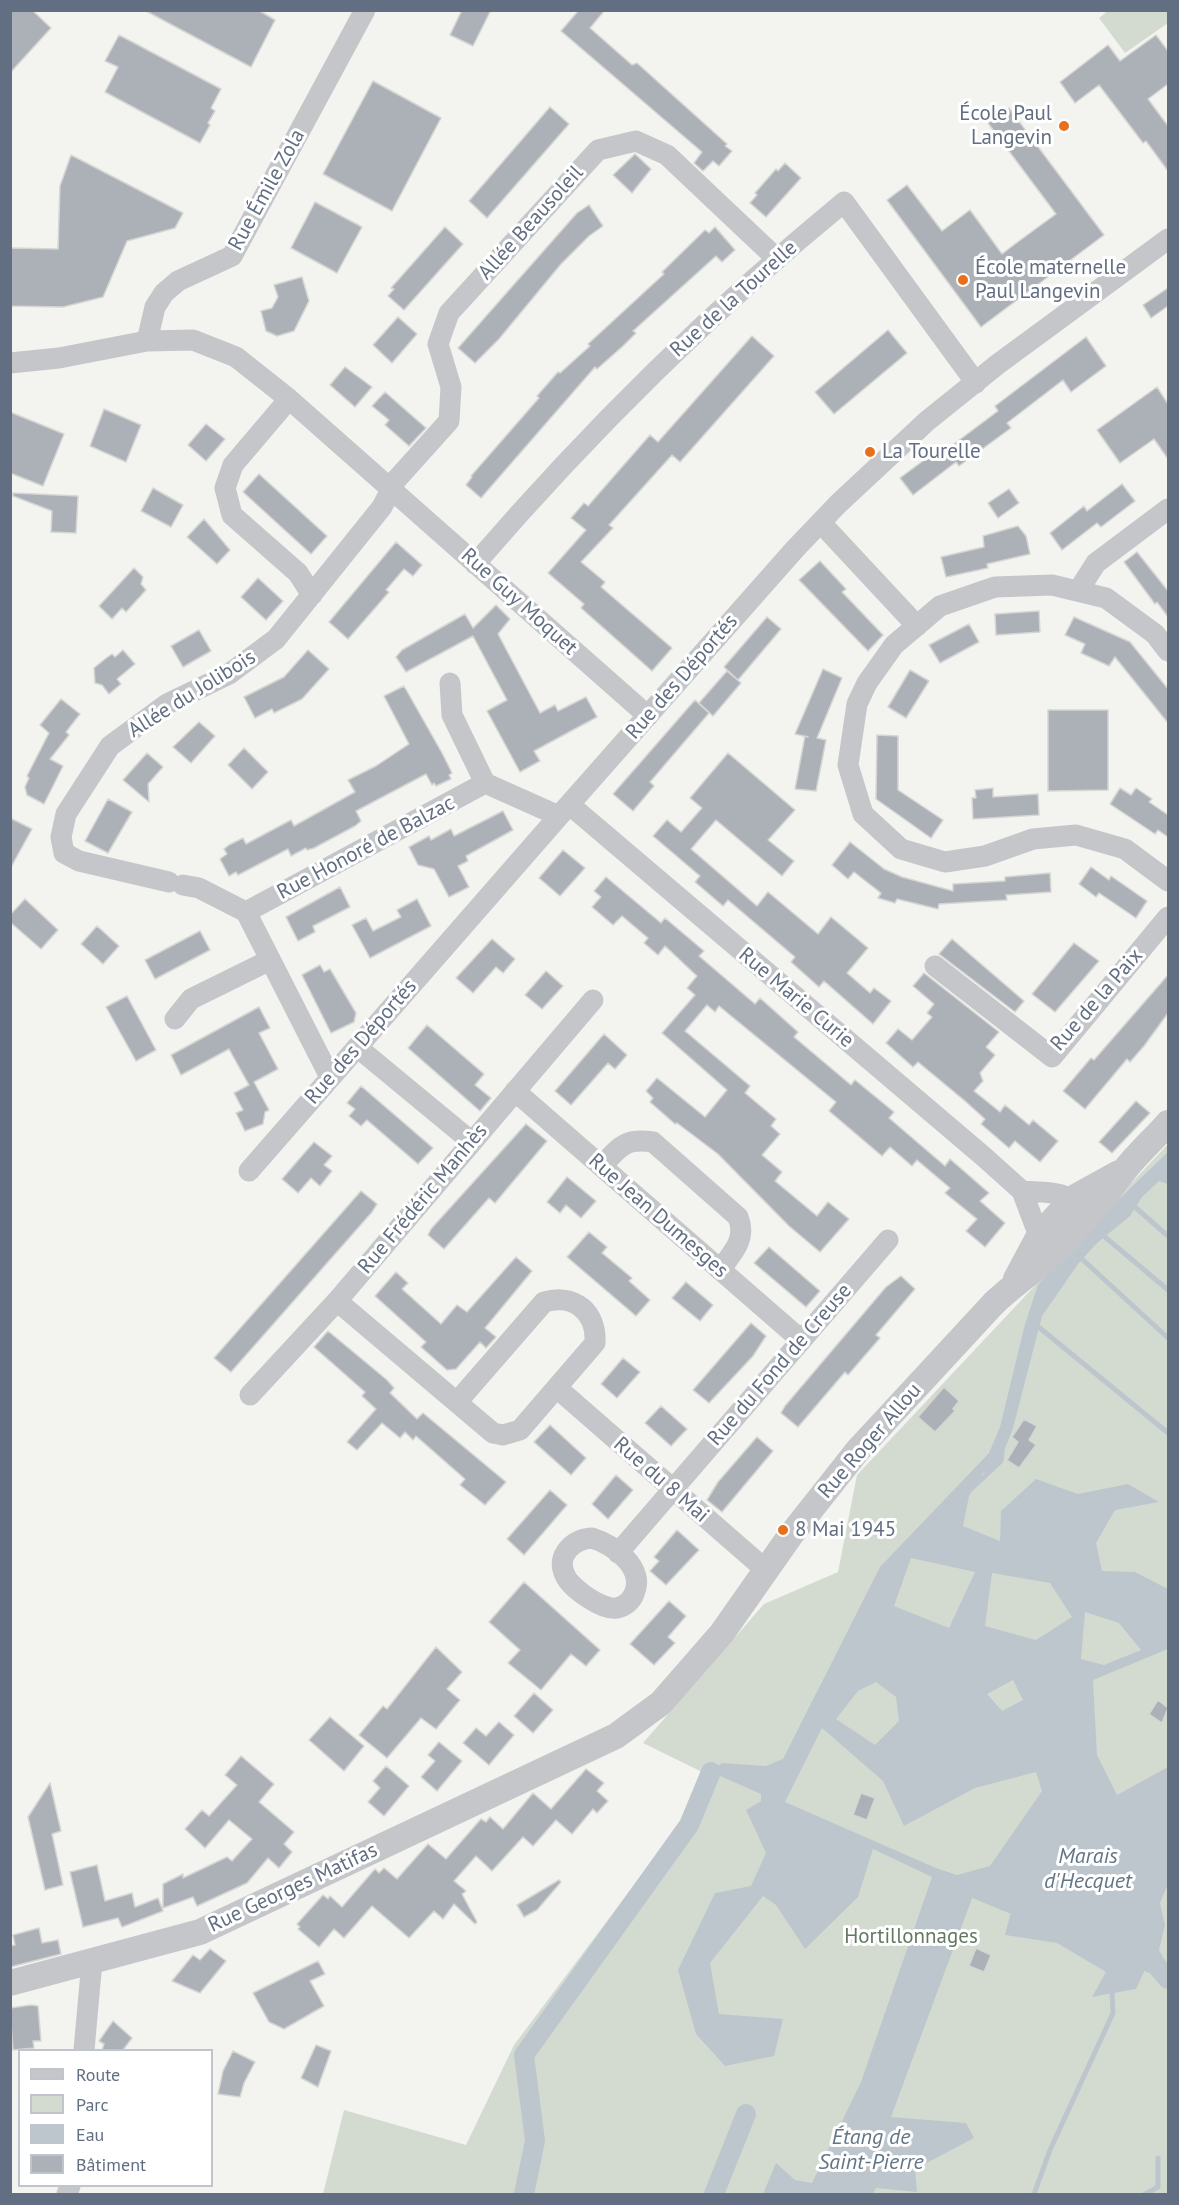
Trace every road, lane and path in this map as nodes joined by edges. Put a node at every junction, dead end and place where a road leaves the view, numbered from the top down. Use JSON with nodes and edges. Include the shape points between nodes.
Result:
{"nodes":[{"id":1,"x":365,"y":10,"type":"edge"},
{"id":2,"x":1168,"y":239,"type":"edge"},
{"id":3,"x":776,"y":258,"type":"junction"},
{"id":4,"x":147,"y":341,"type":"junction"},
{"id":5,"x":10,"y":363,"type":"edge"},
{"id":6,"x":976,"y":383,"type":"junction"},
{"id":7,"x":289,"y":399,"type":"junction"},
{"id":8,"x":390,"y":488,"type":"junction"},
{"id":9,"x":1168,"y":509,"type":"edge"},
{"id":10,"x":820,"y":523,"type":"junction"},
{"id":11,"x":476,"y":564,"type":"junction"},
{"id":12,"x":1078,"y":591,"type":"junction"},
{"id":13,"x":312,"y":595,"type":"junction"},
{"id":14,"x":917,"y":626,"type":"junction"},
{"id":15,"x":1168,"y":651,"type":"edge"},
{"id":16,"x":450,"y":683,"type":"dead end"},
{"id":17,"x":648,"y":716,"type":"junction"},
{"id":18,"x":485,"y":783,"type":"junction"},
{"id":19,"x":564,"y":811,"type":"junction"},
{"id":20,"x":1168,"y":881,"type":"edge"},
{"id":21,"x":246,"y":912,"type":"junction"},
{"id":22,"x":1168,"y":917,"type":"edge"},
{"id":23,"x":268,"y":961,"type":"junction"},
{"id":24,"x":935,"y":966,"type":"dead end"},
{"id":25,"x":593,"y":1000,"type":"dead end"},
{"id":26,"x":175,"y":1019,"type":"dead end"},
{"id":27,"x":357,"y":1047,"type":"junction"},
{"id":28,"x":330,"y":1077,"type":"junction"},
{"id":29,"x":515,"y":1091,"type":"junction"},
{"id":30,"x":1168,"y":1123,"type":"edge"},
{"id":31,"x":472,"y":1142,"type":"junction"},
{"id":32,"x":602,"y":1166,"type":"junction"},
{"id":33,"x":1125,"y":1169,"type":"junction"},
{"id":34,"x":249,"y":1172,"type":"dead end"},
{"id":35,"x":1022,"y":1191,"type":"junction"},
{"id":36,"x":1072,"y":1199,"type":"junction"},
{"id":37,"x":1071,"y":1234,"type":"junction"},
{"id":38,"x":1039,"y":1236,"type":"junction"},
{"id":39,"x":888,"y":1240,"type":"dead end"},
{"id":40,"x":720,"y":1270,"type":"junction"},
{"id":41,"x":1013,"y":1285,"type":"junction"},
{"id":42,"x":337,"y":1301,"type":"junction"},
{"id":43,"x":801,"y":1340,"type":"junction"},
{"id":44,"x":557,"y":1388,"type":"junction"},
{"id":45,"x":250,"y":1395,"type":"dead end"},
{"id":46,"x":457,"y":1402,"type":"junction"},
{"id":47,"x":672,"y":1489,"type":"junction"},
{"id":48,"x":618,"y":1553,"type":"dead end"},
{"id":49,"x":767,"y":1571,"type":"junction"},
{"id":50,"x":616,"y":1736,"type":"joint"},
{"id":51,"x":92,"y":1961,"type":"junction"},
{"id":52,"x":10,"y":1983,"type":"edge"},
{"id":53,"x":84,"y":2049,"type":"edge"}],
"edges":[{"from":1,"to":4,"type":"street","name":"Rue Émile Zola","via":[[232,256],[178,281],[164,293],[155,307]]},
{"from":2,"to":6,"type":"street","name":"Rue des Déportés"},
{"from":3,"to":6,"type":"street","name":"Rue de la Tourelle","via":[[844,202]]},
{"from":3,"to":8,"type":"street","name":"Allée Beausoleil","via":[[667,155],[636,141],[598,150],[449,313],[438,344],[452,387],[449,421]]},
{"from":3,"to":11,"type":"street","name":"Rue de la Tourelle","via":[[631,393]]},
{"from":4,"to":5,"type":"street","name":"Rue Guy Moquet"},
{"from":4,"to":7,"type":"street","name":"Rue Guy Moquet","via":[[193,340],[210,345],[236,357]]},
{"from":6,"to":10,"type":"street","name":"Rue des Déportés","via":[[927,421]]},
{"from":7,"to":8,"type":"street","name":"Rue Guy Moquet"},
{"from":7,"to":13,"type":"street","via":[[233,465],[225,488],[232,515],[298,573]]},
{"from":8,"to":11,"type":"street","name":"Rue Guy Moquet"},
{"from":8,"to":13,"type":"street","name":"Allée du Jolibois","via":[[382,507]]},
{"from":9,"to":12,"type":"street","via":[[1096,563]]},
{"from":10,"to":14,"type":"street"},
{"from":10,"to":17,"type":"street","name":"Rue des Déportés"},
{"from":11,"to":17,"type":"street","name":"Rue Guy Moquet"},
{"from":12,"to":14,"type":"street","via":[[1052,585],[995,587],[940,606]]},
{"from":12,"to":15,"type":"street","via":[[1106,598],[1155,634]]},
{"from":13,"to":21,"type":"street","name":"Allée du Jolibois","via":[[276,639],[248,660],[229,674],[167,704],[110,746],[66,814],[61,837],[64,853],[79,861],[199,888]]},
{"from":14,"to":20,"type":"street","via":[[894,645],[857,704],[848,765],[863,814],[901,849],[945,862],[985,856],[1033,839],[1076,835],[1125,849]]},
{"from":16,"to":18,"type":"street","via":[[452,715]]},
{"from":17,"to":19,"type":"street","name":"Rue des Déportés"},
{"from":18,"to":19,"type":"street"},
{"from":18,"to":21,"type":"street","name":"Rue Honoré de Balzac"},
{"from":19,"to":27,"type":"street","name":"Rue des Déportés"},
{"from":19,"to":35,"type":"street","name":"Rue Marie Curie"},
{"from":21,"to":23,"type":"street"},
{"from":22,"to":24,"type":"street","name":"Rue de la Paix","via":[[1052,1057]]},
{"from":23,"to":26,"type":"street","via":[[191,999]]},
{"from":23,"to":28,"type":"street"},
{"from":25,"to":29,"type":"street","name":"Rue Frédéric Manhès"},
{"from":27,"to":28,"type":"street","name":"Rue des Déportés"},
{"from":27,"to":31,"type":"street"},
{"from":28,"to":34,"type":"street","name":"Rue des Déportés"},
{"from":29,"to":31,"type":"street","name":"Rue Frédéric Manhès"},
{"from":29,"to":32,"type":"street","name":"Rue Jean Dumesges"},
{"from":30,"to":33,"type":"street","name":"Rue Roger Allou"},
{"from":31,"to":42,"type":"street","name":"Rue Frédéric Manhès"},
{"from":32,"to":40,"type":"street","name":"Rue Jean Dumesges"},
{"from":32,"to":40,"type":"street","via":[[620,1145],[636,1140],[653,1142],[738,1217],[743,1229],[740,1242]]},
{"from":33,"to":36,"type":"street","name":"Rue Roger Allou"},
{"from":33,"to":37,"type":"street","name":"Rue Roger Allou","via":[[1105,1198]]},
{"from":35,"to":36,"type":"street"},
{"from":35,"to":38,"type":"street"},
{"from":36,"to":37,"type":"street","via":[[1076,1202]]},
{"from":36,"to":38,"type":"street","name":"Rue Roger Allou"},
{"from":37,"to":38,"type":"street"},
{"from":37,"to":41,"type":"street","name":"Rue Roger Allou","via":[[1038,1269]]},
{"from":38,"to":41,"type":"street","name":"Rue Roger Allou"},
{"from":39,"to":43,"type":"street","name":"Rue du Fond de Creuse"},
{"from":40,"to":43,"type":"street","name":"Rue Jean Dumesges"},
{"from":41,"to":49,"type":"street","name":"Rue Roger Allou","via":[[858,1450]]},
{"from":42,"to":45,"type":"street","name":"Rue Frédéric Manhès"},
{"from":42,"to":46,"type":"street"},
{"from":43,"to":47,"type":"street","name":"Rue du Fond de Creuse"},
{"from":44,"to":46,"type":"street","via":[[520,1431],[512,1434],[494,1433]]},
{"from":44,"to":46,"type":"street","via":[[595,1343],[596,1332],[593,1320],[577,1303],[555,1299],[544,1302]]},
{"from":44,"to":47,"type":"street","name":"Rue du 8 Mai"},
{"from":47,"to":48,"type":"street","name":"Rue du Fond de Creuse"},
{"from":47,"to":49,"type":"street","name":"Rue du 8 Mai"},
{"from":49,"to":50,"type":"street","name":"Rue Roger Allou","via":[[722,1633],[661,1703]]},
{"from":50,"to":51,"type":"street","name":"Rue Georges Matifas","via":[[200,1932]]},
{"from":51,"to":52,"type":"street","name":"Rue Georges Matifas"},
{"from":51,"to":53,"type":"street"}]}
